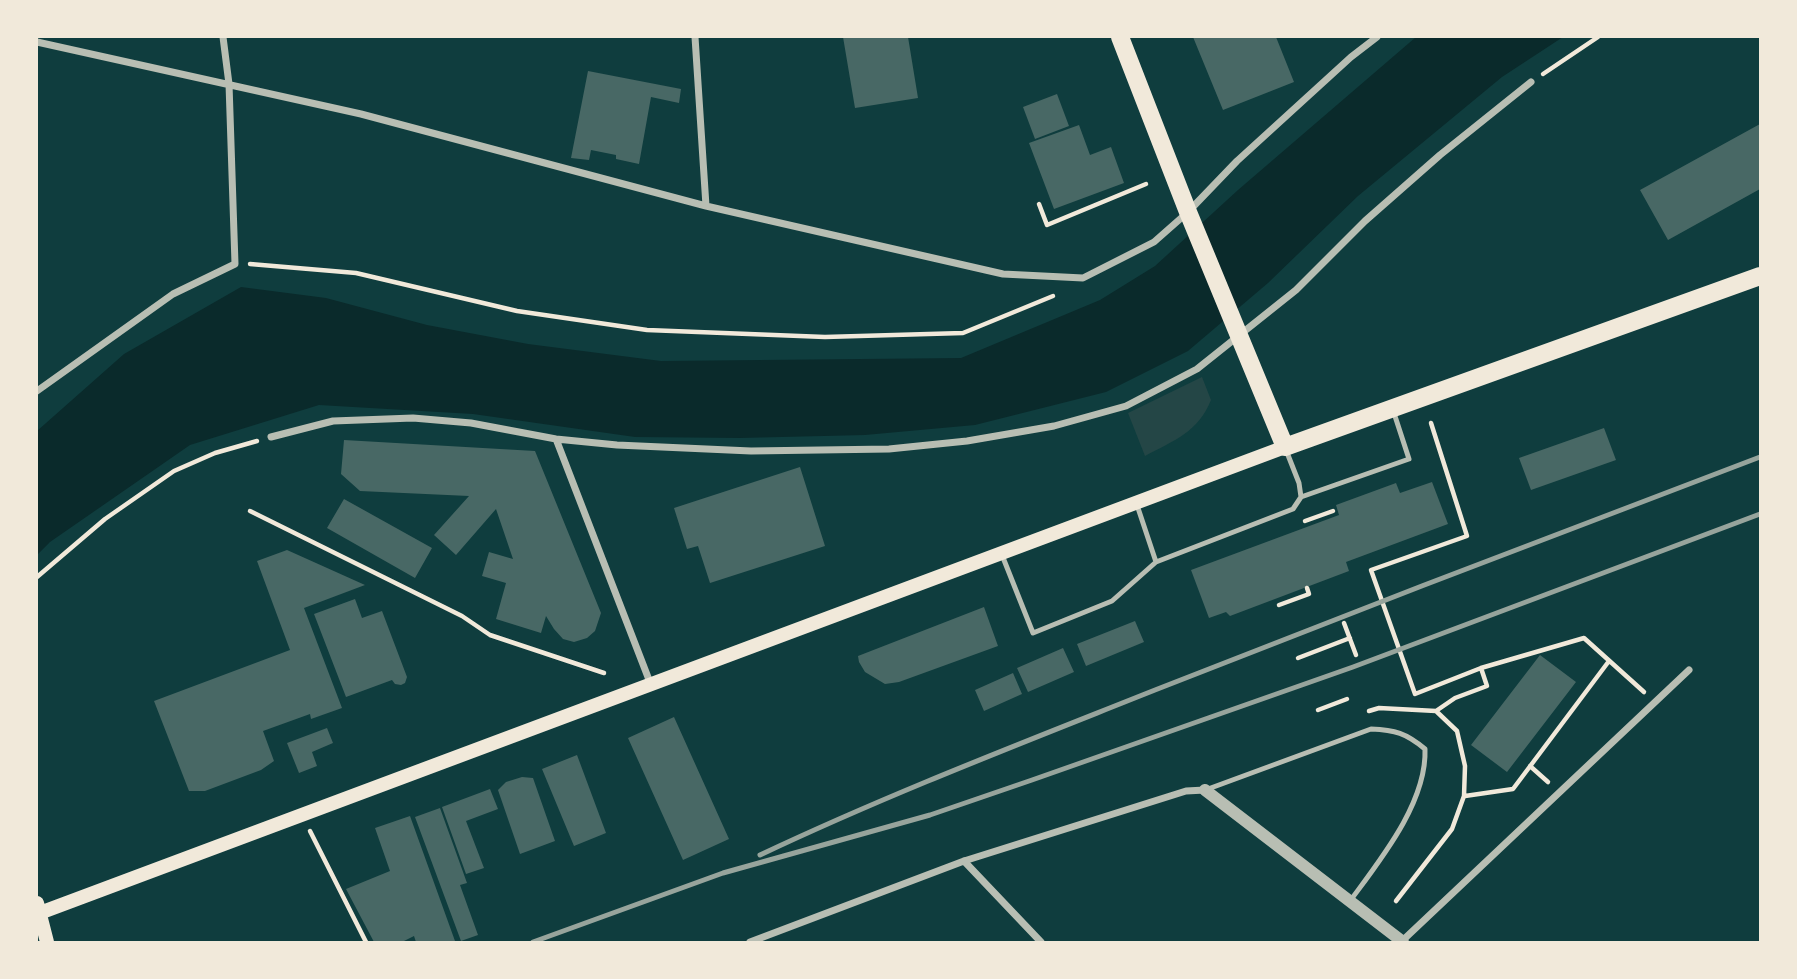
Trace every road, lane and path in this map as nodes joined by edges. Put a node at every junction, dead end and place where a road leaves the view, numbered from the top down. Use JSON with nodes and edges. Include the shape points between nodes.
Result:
{"nodes":[{"id":1,"x":223,"y":37,"type":"edge"},
{"id":2,"x":695,"y":37,"type":"edge"},
{"id":3,"x":1120,"y":37,"type":"edge"},
{"id":4,"x":1377,"y":37,"type":"edge"},
{"id":5,"x":1598,"y":37,"type":"edge"},
{"id":6,"x":37,"y":42,"type":"edge"},
{"id":7,"x":1531,"y":82,"type":"joint"},
{"id":8,"x":229,"y":84,"type":"junction"},
{"id":9,"x":1146,"y":184,"type":"dead end"},
{"id":10,"x":1039,"y":204,"type":"dead end"},
{"id":11,"x":706,"y":206,"type":"junction"},
{"id":12,"x":1188,"y":212,"type":"junction"},
{"id":13,"x":235,"y":264,"type":"junction"},
{"id":14,"x":1760,"y":276,"type":"edge"},
{"id":15,"x":1083,"y":278,"type":"junction"},
{"id":16,"x":1239,"y":335,"type":"junction"},
{"id":17,"x":37,"y":391,"type":"edge"},
{"id":18,"x":1391,"y":407,"type":"junction"},
{"id":19,"x":1431,"y":423,"type":"dead end"},
{"id":20,"x":271,"y":437,"type":"joint"},
{"id":21,"x":556,"y":439,"type":"junction"},
{"id":22,"x":1285,"y":447,"type":"junction"},
{"id":23,"x":1301,"y":497,"type":"junction"},
{"id":24,"x":1137,"y":503,"type":"junction"},
{"id":25,"x":250,"y":511,"type":"dead end"},
{"id":26,"x":1001,"y":553,"type":"junction"},
{"id":27,"x":1156,"y":562,"type":"junction"},
{"id":28,"x":37,"y":577,"type":"edge"},
{"id":29,"x":1307,"y":588,"type":"dead end"},
{"id":30,"x":1279,"y":605,"type":"dead end"},
{"id":31,"x":1344,"y":622,"type":"dead end"},
{"id":32,"x":1350,"y":638,"type":"junction"},
{"id":33,"x":1356,"y":655,"type":"dead end"},
{"id":34,"x":1298,"y":658,"type":"dead end"},
{"id":35,"x":1609,"y":661,"type":"junction"},
{"id":36,"x":1481,"y":668,"type":"junction"},
{"id":37,"x":1689,"y":670,"type":"dead end"},
{"id":38,"x":604,"y":673,"type":"dead end"},
{"id":39,"x":651,"y":685,"type":"junction"},
{"id":40,"x":1346,"y":699,"type":"dead end"},
{"id":41,"x":1656,"y":701,"type":"junction"},
{"id":42,"x":1318,"y":710,"type":"dead end"},
{"id":43,"x":1436,"y":711,"type":"junction"},
{"id":44,"x":1367,"y":712,"type":"dead end"},
{"id":45,"x":1205,"y":790,"type":"junction"},
{"id":46,"x":1464,"y":796,"type":"junction"},
{"id":47,"x":302,"y":815,"type":"junction"},
{"id":48,"x":964,"y":862,"type":"junction"},
{"id":49,"x":1350,"y":901,"type":"junction"},
{"id":50,"x":1396,"y":901,"type":"dead end"},
{"id":51,"x":38,"y":910,"type":"edge"},
{"id":52,"x":47,"y":942,"type":"edge"},
{"id":53,"x":366,"y":942,"type":"edge"},
{"id":54,"x":750,"y":942,"type":"edge"},
{"id":55,"x":1041,"y":942,"type":"edge"},
{"id":56,"x":1402,"y":942,"type":"edge"}],
"edges":[{"from":1,"to":8,"type":"street"},
{"from":2,"to":11,"type":"street"},
{"from":3,"to":12,"type":"main road"},
{"from":4,"to":12,"type":"street","via":[[1237,161]]},
{"from":5,"to":7,"type":"path"},
{"from":6,"to":8,"type":"street"},
{"from":7,"to":16,"type":"street","via":[[1440,155],[1296,290]]},
{"from":8,"to":11,"type":"street","via":[[361,114]]},
{"from":8,"to":13,"type":"street"},
{"from":9,"to":10,"type":"path","via":[[1047,225]]},
{"from":11,"to":15,"type":"street","via":[[1003,274]]},
{"from":12,"to":15,"type":"street","via":[[1154,242]]},
{"from":12,"to":16,"type":"main road"},
{"from":13,"to":15,"type":"path","via":[[356,273],[517,311],[647,330],[825,337],[963,333],[1054,296]]},
{"from":13,"to":17,"type":"street","via":[[173,294]]},
{"from":14,"to":18,"type":"main road"},
{"from":16,"to":21,"type":"street","via":[[1197,369],[1126,406],[1054,426],[967,441],[889,449],[751,451]]},
{"from":16,"to":22,"type":"main road"},
{"from":18,"to":22,"type":"main road"},
{"from":18,"to":23,"type":"lane","via":[[1409,459]]},
{"from":19,"to":36,"type":"path","via":[[1466,536],[1371,570],[1415,694]]},
{"from":20,"to":21,"type":"street","via":[[333,421],[412,418],[471,423]]},
{"from":20,"to":28,"type":"path","via":[[174,471],[105,519]]},
{"from":21,"to":39,"type":"street"},
{"from":22,"to":23,"type":"lane"},
{"from":22,"to":24,"type":"main road"},
{"from":23,"to":27,"type":"lane","via":[[1293,509]]},
{"from":24,"to":26,"type":"main road"},
{"from":24,"to":27,"type":"lane"},
{"from":25,"to":38,"type":"path","via":[[462,616],[490,635]]},
{"from":26,"to":27,"type":"lane","via":[[1033,633],[1112,601]]},
{"from":26,"to":39,"type":"main road"},
{"from":29,"to":30,"type":"path","via":[[1309,594]]},
{"from":31,"to":32,"type":"path"},
{"from":32,"to":33,"type":"path"},
{"from":32,"to":34,"type":"path"},
{"from":35,"to":36,"type":"path","via":[[1584,638]]},
{"from":35,"to":41,"type":"path"},
{"from":35,"to":46,"type":"path","via":[[1513,789]]},
{"from":36,"to":43,"type":"path","via":[[1487,686]]},
{"from":37,"to":41,"type":"street"},
{"from":39,"to":47,"type":"main road"},
{"from":40,"to":42,"type":"path"},
{"from":41,"to":56,"type":"street"},
{"from":43,"to":44,"type":"path","via":[[1379,708]]},
{"from":43,"to":46,"type":"path","via":[[1457,730],[1465,766]]},
{"from":45,"to":48,"type":"street","via":[[1186,791]]},
{"from":45,"to":49,"type":"street"},
{"from":45,"to":49,"type":"lane","via":[[1371,729],[1396,730],[1415,741],[1425,749],[1426,768],[1415,804]]},
{"from":46,"to":50,"type":"path","via":[[1452,830]]},
{"from":47,"to":51,"type":"main road"},
{"from":47,"to":53,"type":"path"},
{"from":48,"to":54,"type":"street"},
{"from":48,"to":55,"type":"street"},
{"from":49,"to":56,"type":"street"},
{"from":51,"to":52,"type":"main road"}]}
